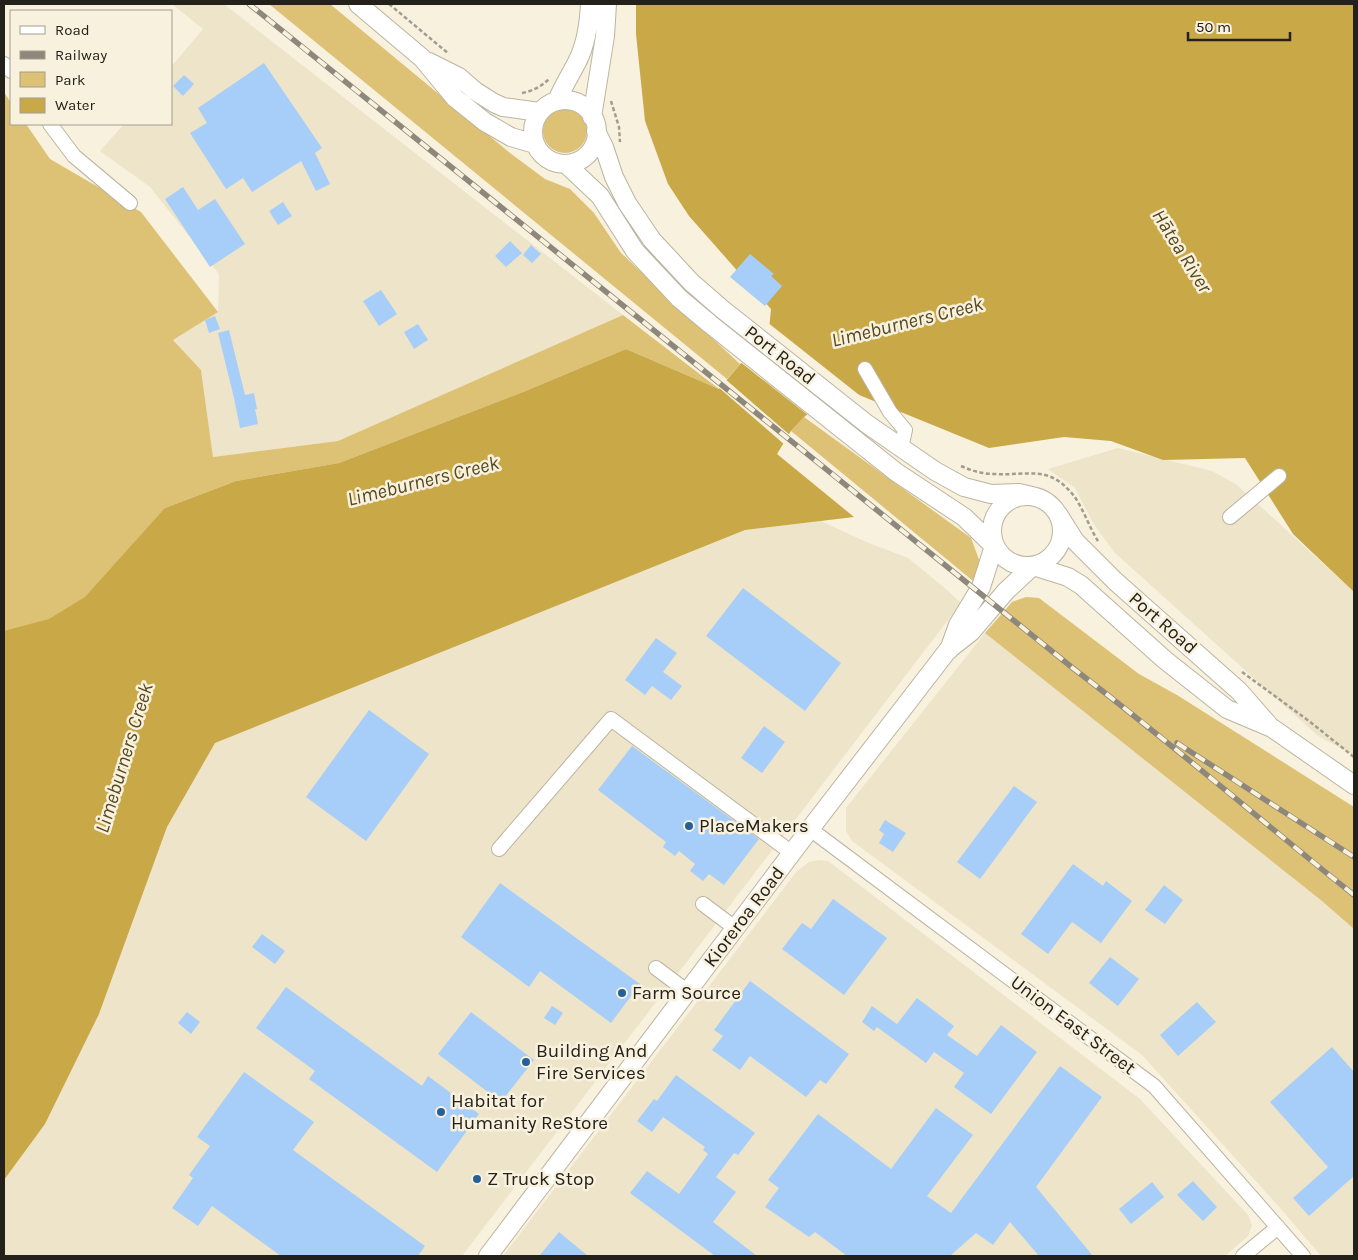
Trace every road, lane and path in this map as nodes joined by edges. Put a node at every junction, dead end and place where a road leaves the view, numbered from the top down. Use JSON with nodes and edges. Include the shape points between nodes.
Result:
{"nodes":[{"id":1,"x":358,"y":4,"type":"edge"},
{"id":2,"x":389,"y":4,"type":"edge"},
{"id":3,"x":590,"y":4,"type":"edge"},
{"id":4,"x":607,"y":4,"type":"edge"},
{"id":5,"x":450,"y":54,"type":"dead end"},
{"id":6,"x":422,"y":58,"type":"junction"},
{"id":7,"x":554,"y":72,"type":"dead end"},
{"id":8,"x":517,"y":94,"type":"dead end"},
{"id":9,"x":610,"y":97,"type":"dead end"},
{"id":10,"x":558,"y":101,"type":"junction"},
{"id":11,"x":539,"y":112,"type":"junction"},
{"id":12,"x":594,"y":124,"type":"junction"},
{"id":13,"x":51,"y":125,"type":"edge"},
{"id":14,"x":535,"y":144,"type":"junction"},
{"id":15,"x":620,"y":144,"type":"dead end"},
{"id":16,"x":566,"y":164,"type":"junction"},
{"id":17,"x":130,"y":203,"type":"dead end"},
{"id":18,"x":865,"y":370,"type":"dead end"},
{"id":19,"x":900,"y":448,"type":"junction"},
{"id":20,"x":1279,"y":476,"type":"dead end"},
{"id":21,"x":1032,"y":496,"type":"junction"},
{"id":22,"x":1058,"y":514,"type":"junction"},
{"id":23,"x":1230,"y":517,"type":"dead end"},
{"id":24,"x":994,"y":546,"type":"junction"},
{"id":25,"x":1032,"y":566,"type":"junction"},
{"id":26,"x":948,"y":650,"type":"junction"},
{"id":27,"x":1272,"y":728,"type":"junction"},
{"id":28,"x":1354,"y":785,"type":"edge"},
{"id":29,"x":810,"y":829,"type":"junction"},
{"id":30,"x":499,"y":849,"type":"dead end"},
{"id":31,"x":792,"y":853,"type":"junction"},
{"id":32,"x":703,"y":904,"type":"dead end"},
{"id":33,"x":735,"y":928,"type":"junction"},
{"id":34,"x":656,"y":968,"type":"dead end"},
{"id":35,"x":688,"y":992,"type":"junction"},
{"id":36,"x":1278,"y":1227,"type":"junction"},
{"id":37,"x":488,"y":1256,"type":"edge"},
{"id":38,"x":1243,"y":1256,"type":"edge"},
{"id":39,"x":1303,"y":1256,"type":"edge"}],
"edges":[{"from":1,"to":6,"type":"main road"},
{"from":2,"to":5,"type":"path"},
{"from":3,"to":10,"type":"main road","via":[[584,44]]},
{"from":4,"to":12,"type":"main road"},
{"from":6,"to":11,"type":"main road","via":[[459,77],[494,103]]},
{"from":6,"to":14,"type":"main road","via":[[455,98],[485,122],[511,137]]},
{"from":7,"to":8,"type":"path","via":[[545,83],[529,92]]},
{"from":9,"to":15,"type":"path","via":[[619,127]]},
{"from":10,"to":11,"type":"main road"},
{"from":10,"to":12,"type":"main road","via":[[578,103],[586,109]]},
{"from":11,"to":14,"type":"main road","via":[[533,128]]},
{"from":12,"to":16,"type":"main road","via":[[596,139],[588,154]]},
{"from":12,"to":19,"type":"main road","name":"Port Road","via":[[627,203],[652,240],[691,282]]},
{"from":13,"to":17,"type":"street","via":[[74,156]]},
{"from":14,"to":16,"type":"main road","via":[[551,161]]},
{"from":16,"to":24,"type":"main road","name":"Port Road","via":[[600,196],[635,251],[678,298],[896,472],[964,518]]},
{"from":18,"to":19,"type":"street","via":[[905,430]]},
{"from":19,"to":21,"type":"main road","name":"Port Road","via":[[964,487],[991,494]]},
{"from":20,"to":23,"type":"street"},
{"from":21,"to":22,"type":"main road","name":"Port Road","via":[[1047,502]]},
{"from":21,"to":24,"type":"main road","via":[[1011,499],[995,514],[991,524]]},
{"from":22,"to":25,"type":"main road","via":[[1062,525],[1059,546],[1052,556]]},
{"from":22,"to":27,"type":"main road","name":"Port Road","via":[[1075,542],[1240,691]]},
{"from":24,"to":25,"type":"main road","name":"Port Road","via":[[1010,562]]},
{"from":24,"to":26,"type":"main road","name":"Kioreroa Road","via":[[981,587],[958,625]]},
{"from":25,"to":26,"type":"main road","name":"Kioreroa Road","via":[[971,632]]},
{"from":25,"to":27,"type":"main road","name":"Port Road","via":[[1068,577],[1081,585],[1165,660],[1227,709]]},
{"from":26,"to":29,"type":"main road","name":"Kioreroa Road"},
{"from":27,"to":28,"type":"main road","name":"Port Road"},
{"from":29,"to":31,"type":"main road","name":"Kioreroa Road"},
{"from":29,"to":36,"type":"street","name":"Union East Street","via":[[1154,1086]]},
{"from":30,"to":31,"type":"street","via":[[611,719]]},
{"from":31,"to":33,"type":"main road","name":"Kioreroa Road"},
{"from":32,"to":33,"type":"street"},
{"from":33,"to":35,"type":"main road","name":"Kioreroa Road"},
{"from":34,"to":35,"type":"street"},
{"from":35,"to":37,"type":"main road","name":"Kioreroa Road"},
{"from":36,"to":38,"type":"street"},
{"from":36,"to":39,"type":"street","name":"Union East Street"}]}
